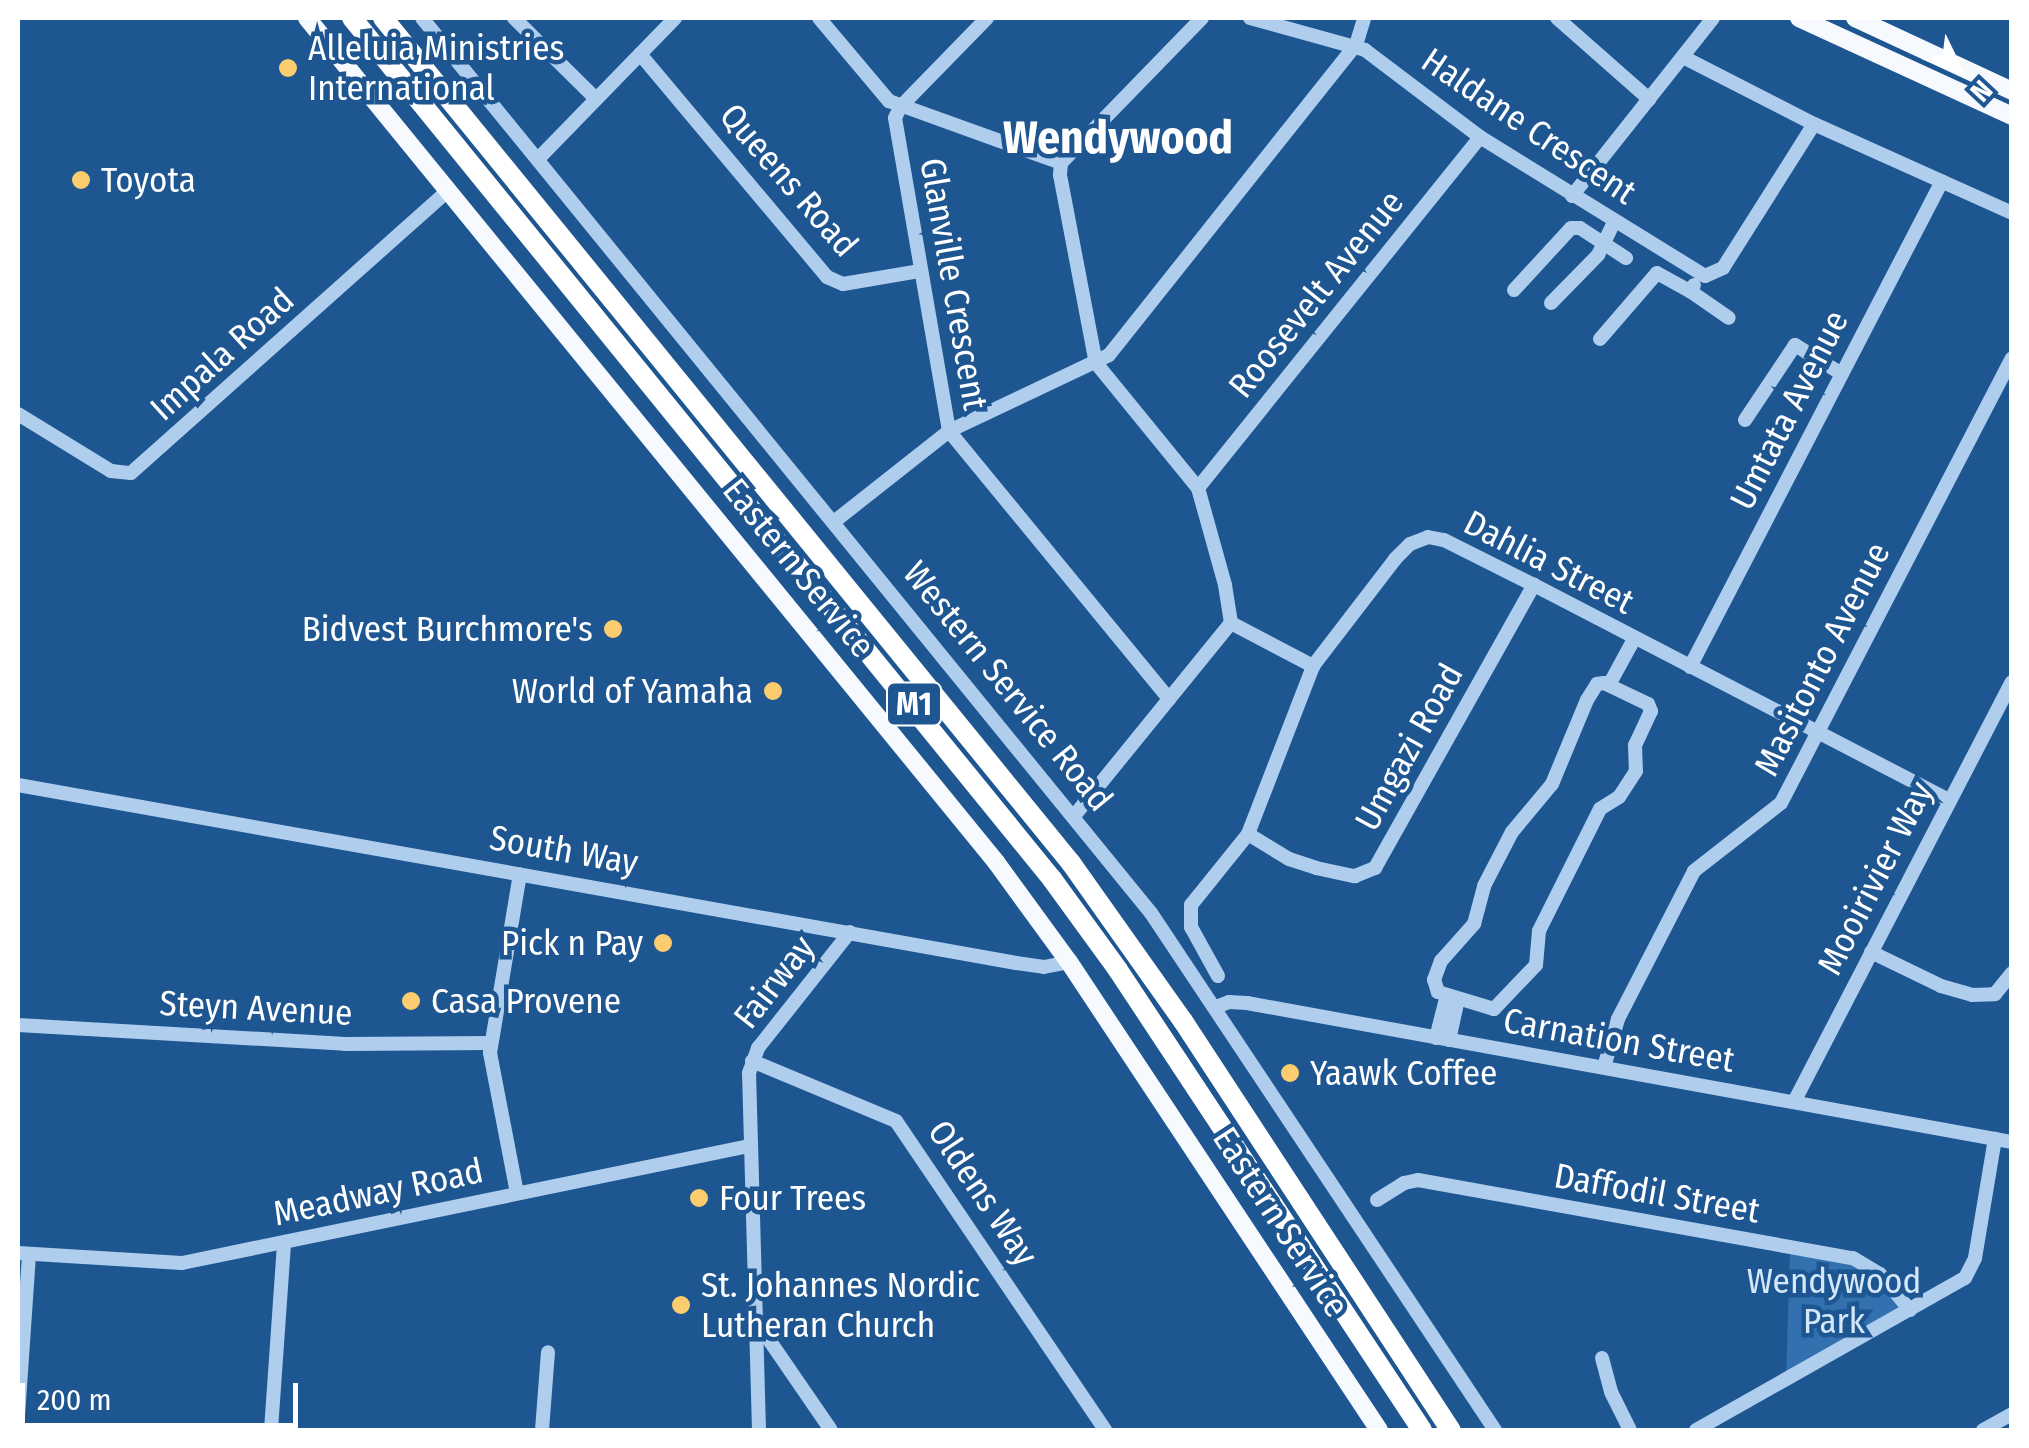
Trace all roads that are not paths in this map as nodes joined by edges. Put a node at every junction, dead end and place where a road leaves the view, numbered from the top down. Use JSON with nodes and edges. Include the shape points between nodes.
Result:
{"nodes":[{"id":1,"x":307,"y":18,"type":"edge"},
{"id":2,"x":352,"y":18,"type":"edge"},
{"id":3,"x":383,"y":18,"type":"edge"},
{"id":4,"x":422,"y":18,"type":"edge"},
{"id":5,"x":514,"y":18,"type":"edge"},
{"id":6,"x":676,"y":18,"type":"edge"},
{"id":7,"x":819,"y":18,"type":"edge"},
{"id":8,"x":987,"y":18,"type":"edge"},
{"id":9,"x":1202,"y":18,"type":"edge"},
{"id":10,"x":1250,"y":18,"type":"edge"},
{"id":11,"x":1364,"y":18,"type":"edge"},
{"id":12,"x":1557,"y":18,"type":"edge"},
{"id":13,"x":1713,"y":18,"type":"edge"},
{"id":14,"x":1799,"y":18,"type":"edge"},
{"id":15,"x":1855,"y":18,"type":"edge"},
{"id":16,"x":1356,"y":45,"type":"junction"},
{"id":17,"x":640,"y":54,"type":"junction"},
{"id":18,"x":1682,"y":56,"type":"junction"},
{"id":19,"x":2012,"y":90,"type":"edge"},
{"id":20,"x":596,"y":99,"type":"junction"},
{"id":21,"x":1649,"y":99,"type":"junction"},
{"id":22,"x":901,"y":106,"type":"junction"},
{"id":23,"x":2012,"y":116,"type":"edge"},
{"id":24,"x":1814,"y":124,"type":"junction"},
{"id":25,"x":1480,"y":137,"type":"junction"},
{"id":26,"x":538,"y":159,"type":"junction"},
{"id":27,"x":1061,"y":163,"type":"junction"},
{"id":28,"x":1942,"y":181,"type":"junction"},
{"id":29,"x":448,"y":191,"type":"junction"},
{"id":30,"x":1572,"y":196,"type":"junction"},
{"id":31,"x":2012,"y":213,"type":"edge"},
{"id":32,"x":1614,"y":222,"type":"junction"},
{"id":33,"x":1604,"y":244,"type":"junction"},
{"id":34,"x":1626,"y":258,"type":"dead end"},
{"id":35,"x":919,"y":271,"type":"junction"},
{"id":36,"x":1706,"y":275,"type":"junction"},
{"id":37,"x":1514,"y":290,"type":"dead end"},
{"id":38,"x":1690,"y":290,"type":"junction"},
{"id":39,"x":1551,"y":303,"type":"dead end"},
{"id":40,"x":1728,"y":318,"type":"dead end"},
{"id":41,"x":1600,"y":340,"type":"dead end"},
{"id":42,"x":2012,"y":358,"type":"edge"},
{"id":43,"x":1096,"y":364,"type":"junction"},
{"id":44,"x":1842,"y":374,"type":"junction"},
{"id":45,"x":18,"y":414,"type":"edge"},
{"id":46,"x":1744,"y":420,"type":"dead end"},
{"id":47,"x":949,"y":431,"type":"junction"},
{"id":48,"x":1198,"y":488,"type":"junction"},
{"id":49,"x":835,"y":521,"type":"junction"},
{"id":50,"x":1534,"y":585,"type":"junction"},
{"id":51,"x":1231,"y":623,"type":"junction"},
{"id":52,"x":1634,"y":639,"type":"junction"},
{"id":53,"x":1313,"y":666,"type":"junction"},
{"id":54,"x":1690,"y":667,"type":"junction"},
{"id":55,"x":2012,"y":682,"type":"edge"},
{"id":56,"x":1609,"y":685,"type":"junction"},
{"id":57,"x":1168,"y":699,"type":"junction"},
{"id":58,"x":1817,"y":734,"type":"junction"},
{"id":59,"x":18,"y":782,"type":"edge"},
{"id":60,"x":1949,"y":800,"type":"junction"},
{"id":61,"x":1074,"y":816,"type":"junction"},
{"id":62,"x":1248,"y":834,"type":"junction"},
{"id":63,"x":520,"y":874,"type":"junction"},
{"id":64,"x":850,"y":932,"type":"junction"},
{"id":65,"x":1871,"y":952,"type":"junction"},
{"id":66,"x":1070,"y":962,"type":"junction"},
{"id":67,"x":2012,"y":973,"type":"edge"},
{"id":68,"x":1218,"y":976,"type":"dead end"},
{"id":69,"x":1452,"y":997,"type":"junction"},
{"id":70,"x":1216,"y":1007,"type":"junction"},
{"id":71,"x":18,"y":1025,"type":"edge"},
{"id":72,"x":1442,"y":1039,"type":"junction"},
{"id":73,"x":491,"y":1043,"type":"junction"},
{"id":74,"x":752,"y":1060,"type":"junction"},
{"id":75,"x":1604,"y":1068,"type":"junction"},
{"id":76,"x":1794,"y":1102,"type":"junction"},
{"id":77,"x":1995,"y":1139,"type":"junction"},
{"id":78,"x":2012,"y":1142,"type":"edge"},
{"id":79,"x":749,"y":1146,"type":"junction"},
{"id":80,"x":517,"y":1193,"type":"junction"},
{"id":81,"x":1377,"y":1200,"type":"dead end"},
{"id":82,"x":284,"y":1244,"type":"junction"},
{"id":83,"x":23,"y":1254,"type":"edge"},
{"id":84,"x":1910,"y":1310,"type":"junction"},
{"id":85,"x":756,"y":1320,"type":"junction"},
{"id":86,"x":548,"y":1352,"type":"dead end"},
{"id":87,"x":1602,"y":1358,"type":"dead end"},
{"id":88,"x":2012,"y":1414,"type":"edge"},
{"id":89,"x":18,"y":1416,"type":"edge"},
{"id":90,"x":1991,"y":1428,"type":"edge"},
{"id":91,"x":272,"y":1430,"type":"edge"},
{"id":92,"x":542,"y":1430,"type":"edge"},
{"id":93,"x":759,"y":1430,"type":"edge"},
{"id":94,"x":831,"y":1430,"type":"edge"},
{"id":95,"x":1105,"y":1430,"type":"edge"},
{"id":96,"x":1380,"y":1430,"type":"edge"},
{"id":97,"x":1422,"y":1430,"type":"edge"},
{"id":98,"x":1451,"y":1430,"type":"edge"},
{"id":99,"x":1494,"y":1430,"type":"edge"},
{"id":100,"x":1630,"y":1430,"type":"edge"},
{"id":101,"x":1696,"y":1430,"type":"edge"}],
"edges":[{"from":1,"to":29,"type":"main road","name":"Eastern Service"},
{"from":2,"to":97,"type":"highway","number":"M1","via":[[1052,878]]},
{"from":3,"to":98,"type":"highway","number":"M1","via":[[1071,863],[1183,1021]]},
{"from":4,"to":26,"type":"street","name":"Western Service Road"},
{"from":5,"to":20,"type":"street"},
{"from":6,"to":17,"type":"street"},
{"from":7,"to":22,"type":"street","via":[[876,88]]},
{"from":8,"to":22,"type":"street"},
{"from":9,"to":27,"type":"street"},
{"from":10,"to":16,"type":"street","name":"Haldane Crescent"},
{"from":11,"to":16,"type":"street"},
{"from":12,"to":21,"type":"street"},
{"from":13,"to":18,"type":"street"},
{"from":14,"to":23,"type":"main road"},
{"from":15,"to":19,"type":"main road"},
{"from":16,"to":25,"type":"street","name":"Haldane Crescent"},
{"from":16,"to":43,"type":"street","via":[[1122,341]]},
{"from":17,"to":20,"type":"street"},
{"from":17,"to":35,"type":"street","name":"Queens Road","via":[[827,277],[843,284]]},
{"from":18,"to":21,"type":"street"},
{"from":18,"to":24,"type":"street"},
{"from":20,"to":26,"type":"street"},
{"from":21,"to":30,"type":"street"},
{"from":22,"to":27,"type":"street"},
{"from":22,"to":35,"type":"street","name":"Glanville Crescent","via":[[895,124]]},
{"from":24,"to":28,"type":"street"},
{"from":24,"to":36,"type":"street","via":[[1724,268]]},
{"from":25,"to":30,"type":"street","name":"Haldane Crescent"},
{"from":25,"to":48,"type":"street","name":"Roosevelt Avenue"},
{"from":26,"to":49,"type":"street","name":"Western Service Road"},
{"from":27,"to":43,"type":"street"},
{"from":28,"to":31,"type":"street"},
{"from":28,"to":44,"type":"street","name":"Umtata Avenue"},
{"from":29,"to":45,"type":"street","name":"Impala Road","via":[[131,473],[111,472]]},
{"from":29,"to":66,"type":"main road","name":"Eastern Service","via":[[932,782]]},
{"from":30,"to":32,"type":"street","name":"Haldane Crescent"},
{"from":32,"to":33,"type":"street"},
{"from":32,"to":36,"type":"street","name":"Haldane Crescent"},
{"from":33,"to":34,"type":"street"},
{"from":33,"to":37,"type":"street","via":[[1580,228],[1565,231]]},
{"from":33,"to":39,"type":"street"},
{"from":35,"to":47,"type":"street","name":"Glanville Crescent"},
{"from":36,"to":38,"type":"street"},
{"from":38,"to":40,"type":"street"},
{"from":38,"to":41,"type":"street","via":[[1657,273]]},
{"from":42,"to":58,"type":"street","name":"Masitonto Avenue"},
{"from":43,"to":47,"type":"street"},
{"from":43,"to":48,"type":"street"},
{"from":44,"to":46,"type":"street","via":[[1795,346]]},
{"from":44,"to":54,"type":"street","name":"Umtata Avenue"},
{"from":47,"to":49,"type":"street"},
{"from":47,"to":57,"type":"street","name":"Glanville Crescent"},
{"from":48,"to":51,"type":"street"},
{"from":49,"to":61,"type":"street","name":"Western Service Road"},
{"from":50,"to":52,"type":"street","name":"Dahlia Street"},
{"from":50,"to":53,"type":"street","name":"Dahlia Street","via":[[1444,540],[1419,540],[1396,559]]},
{"from":50,"to":62,"type":"street","name":"Umgazi Road","via":[[1375,868],[1355,876],[1316,868]]},
{"from":51,"to":53,"type":"street"},
{"from":51,"to":57,"type":"street"},
{"from":52,"to":54,"type":"street","name":"Dahlia Street"},
{"from":52,"to":56,"type":"street"},
{"from":53,"to":62,"type":"street","name":"Dahlia Street"},
{"from":54,"to":58,"type":"street","name":"Dahlia Street"},
{"from":55,"to":60,"type":"street","name":"Mooirivier Way"},
{"from":56,"to":69,"type":"street","via":[[1592,690],[1554,780],[1515,826],[1484,886],[1474,924],[1440,961],[1434,986]]},
{"from":56,"to":69,"type":"street","via":[[1651,708],[1635,746],[1636,772],[1598,812],[1538,931],[1538,959],[1529,976],[1494,1009]]},
{"from":57,"to":61,"type":"street"},
{"from":58,"to":60,"type":"street","name":"Dahlia Street"},
{"from":58,"to":75,"type":"street","name":"Masitonto Avenue","via":[[1778,808],[1690,878],[1618,1019]]},
{"from":59,"to":63,"type":"street","name":"South Way"},
{"from":60,"to":65,"type":"street","name":"Mooirivier Way"},
{"from":61,"to":70,"type":"street","name":"Western Service Road"},
{"from":62,"to":68,"type":"street","name":"Dahlia Street","via":[[1189,910],[1191,927]]},
{"from":63,"to":64,"type":"street","name":"South Way"},
{"from":63,"to":73,"type":"street"},
{"from":64,"to":66,"type":"street","name":"South Way","via":[[1033,966]]},
{"from":64,"to":74,"type":"street","name":"Fairway"},
{"from":65,"to":67,"type":"street","via":[[1972,995],[1995,994]]},
{"from":65,"to":76,"type":"street","name":"Mooirivier Way"},
{"from":66,"to":96,"type":"main road","name":"Eastern Service"},
{"from":69,"to":72,"type":"street"},
{"from":70,"to":72,"type":"street","name":"Carnation Street","via":[[1246,1003]]},
{"from":70,"to":99,"type":"street","name":"Western Service Road"},
{"from":71,"to":73,"type":"street","name":"Steyn Avenue","via":[[344,1044]]},
{"from":72,"to":75,"type":"street","name":"Carnation Street"},
{"from":73,"to":80,"type":"street"},
{"from":74,"to":79,"type":"street","name":"Fairway"},
{"from":74,"to":95,"type":"street","name":"Oldens Way","via":[[896,1121]]},
{"from":75,"to":76,"type":"street","name":"Carnation Street"},
{"from":76,"to":77,"type":"street","name":"Carnation Street"},
{"from":77,"to":78,"type":"street","name":"Carnation Street"},
{"from":77,"to":84,"type":"street","via":[[1972,1266],[1953,1288]]},
{"from":79,"to":80,"type":"street","name":"Meadway Road"},
{"from":79,"to":85,"type":"street","name":"Fairway"},
{"from":80,"to":82,"type":"street","name":"Meadway Road"},
{"from":81,"to":84,"type":"street","name":"Daffodil Street","via":[[1418,1180],[1853,1258],[1880,1274]]},
{"from":82,"to":83,"type":"street","name":"Meadway Road","via":[[174,1264]]},
{"from":82,"to":91,"type":"street"},
{"from":83,"to":89,"type":"street"},
{"from":84,"to":101,"type":"street"},
{"from":85,"to":93,"type":"street","name":"Fairway"},
{"from":85,"to":94,"type":"street"},
{"from":86,"to":92,"type":"street"},
{"from":87,"to":100,"type":"street"},
{"from":88,"to":90,"type":"street"}]}
